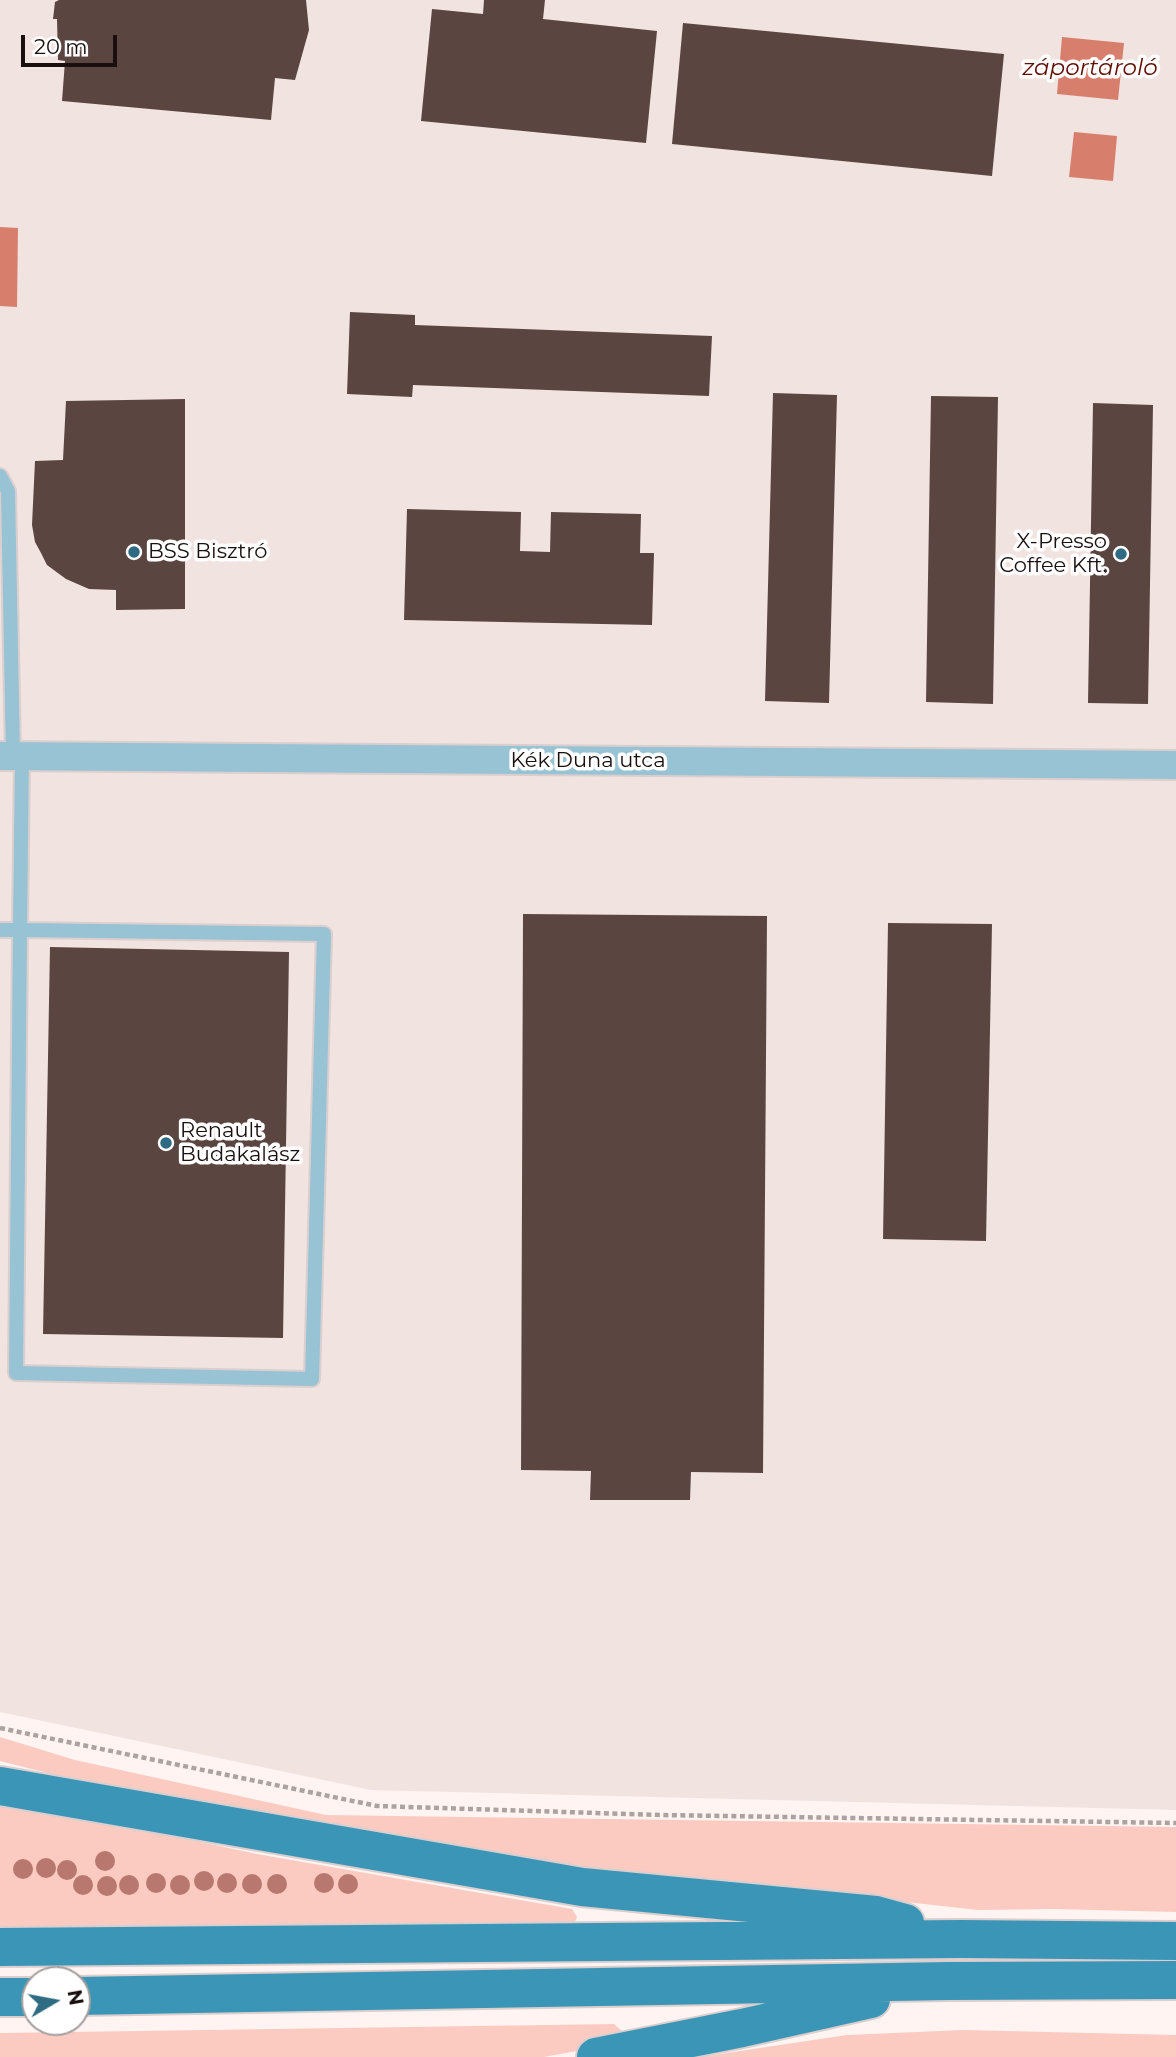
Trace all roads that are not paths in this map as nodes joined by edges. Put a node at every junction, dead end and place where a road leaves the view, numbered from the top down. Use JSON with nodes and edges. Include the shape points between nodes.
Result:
{"nodes":[{"id":1,"x":0,"y":476,"type":"edge"},
{"id":2,"x":0,"y":711,"type":"edge"},
{"id":3,"x":12,"y":725,"type":"junction"},
{"id":4,"x":11,"y":756,"type":"edge"},
{"id":5,"x":1176,"y":765,"type":"edge"},
{"id":6,"x":0,"y":930,"type":"edge"},
{"id":7,"x":20,"y":930,"type":"junction"},
{"id":8,"x":0,"y":1373,"type":"edge"},
{"id":9,"x":16,"y":1373,"type":"junction"},
{"id":10,"x":0,"y":1786,"type":"edge"},
{"id":11,"x":961,"y":1939,"type":"junction"},
{"id":12,"x":1176,"y":1941,"type":"edge"},
{"id":13,"x":0,"y":1947,"type":"edge"},
{"id":14,"x":1176,"y":1980,"type":"edge"},
{"id":15,"x":949,"y":1981,"type":"junction"},
{"id":16,"x":91,"y":1996,"type":"edge"},
{"id":17,"x":0,"y":1997,"type":"edge"},
{"id":18,"x":21,"y":1997,"type":"edge"},
{"id":19,"x":596,"y":2057,"type":"edge"}],
"edges":[{"from":1,"to":3,"type":"lane","via":[[8,491]]},
{"from":2,"to":3,"type":"lane"},
{"from":3,"to":4,"type":"lane"},
{"from":4,"to":5,"type":"street","name":"Kék Duna utca"},
{"from":4,"to":7,"type":"lane"},
{"from":6,"to":7,"type":"lane"},
{"from":7,"to":9,"type":"lane"},
{"from":7,"to":9,"type":"lane","via":[[324,934],[312,1379]]},
{"from":8,"to":9,"type":"lane"},
{"from":10,"to":11,"type":"main road","via":[[582,1887],[876,1915]]},
{"from":11,"to":12,"type":"main road"},
{"from":11,"to":13,"type":"main road"},
{"from":14,"to":15,"type":"main road"},
{"from":15,"to":16,"type":"main road"},
{"from":15,"to":19,"type":"main road"},
{"from":17,"to":18,"type":"main road"}]}
